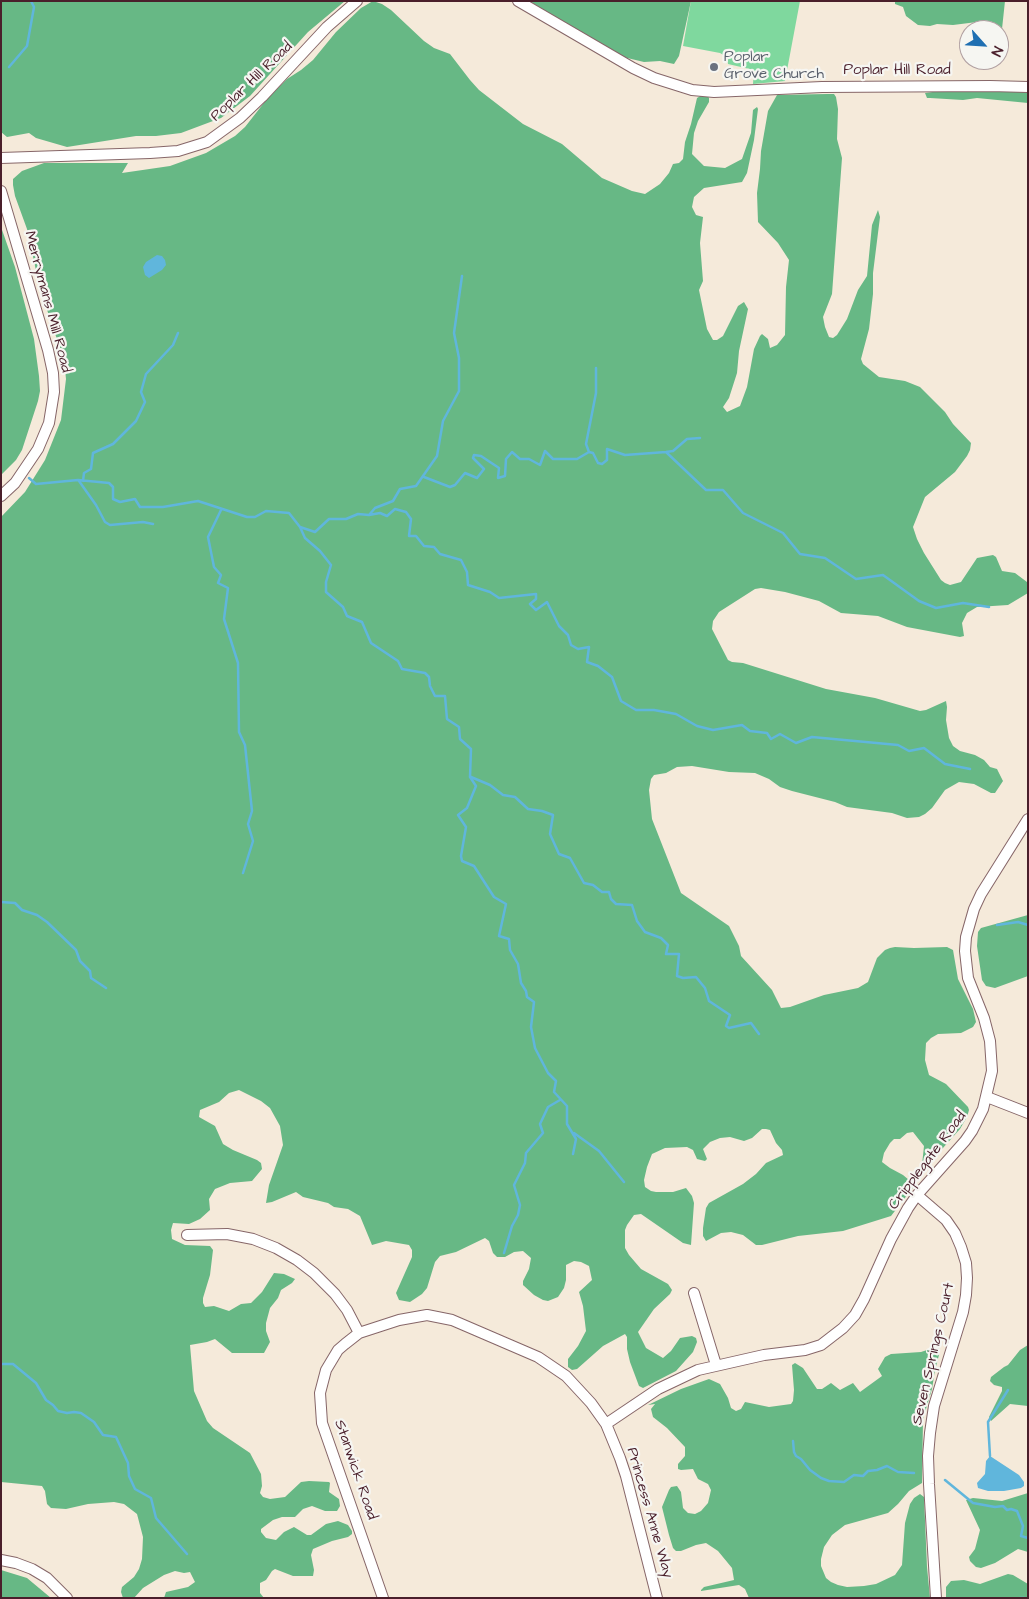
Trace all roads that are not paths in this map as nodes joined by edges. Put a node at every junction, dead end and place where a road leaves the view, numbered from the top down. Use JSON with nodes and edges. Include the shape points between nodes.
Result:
{"nodes":[{"id":1,"x":357,"y":1,"type":"edge"},
{"id":2,"x":518,"y":1,"type":"edge"},
{"id":3,"x":1028,"y":87,"type":"edge"},
{"id":4,"x":1,"y":158,"type":"edge"},
{"id":5,"x":1,"y":191,"type":"edge"},
{"id":6,"x":1,"y":496,"type":"edge"},
{"id":7,"x":1028,"y":820,"type":"edge"},
{"id":8,"x":987,"y":1097,"type":"junction"},
{"id":9,"x":1028,"y":1113,"type":"edge"},
{"id":10,"x":917,"y":1195,"type":"junction"},
{"id":11,"x":187,"y":1235,"type":"dead end"},
{"id":12,"x":694,"y":1293,"type":"dead end"},
{"id":13,"x":359,"y":1334,"type":"junction"},
{"id":14,"x":716,"y":1365,"type":"junction"},
{"id":15,"x":606,"y":1424,"type":"junction"},
{"id":16,"x":1,"y":1560,"type":"edge"},
{"id":17,"x":67,"y":1598,"type":"edge"},
{"id":18,"x":383,"y":1598,"type":"edge"},
{"id":19,"x":657,"y":1598,"type":"edge"},
{"id":20,"x":936,"y":1598,"type":"edge"}],
"edges":[{"from":1,"to":4,"type":"street","name":"Poplar Hill Road","via":[[327,27],[240,118],[208,142],[178,151]]},
{"from":2,"to":3,"type":"street","name":"Poplar Hill Road","via":[[633,68],[692,90]]},
{"from":5,"to":6,"type":"street","name":"Merrymans Mill Road","via":[[48,350],[54,392],[49,423],[38,449],[15,483]]},
{"from":7,"to":8,"type":"street","name":"Cripplegate Road","via":[[981,894],[966,937],[968,978],[990,1041],[992,1071]]},
{"from":8,"to":9,"type":"street"},
{"from":8,"to":10,"type":"street","name":"Cripplegate Road","via":[[979,1120],[965,1141]]},
{"from":10,"to":14,"type":"street","name":"Cripplegate Road","via":[[891,1239],[864,1299],[843,1328],[821,1345],[805,1350]]},
{"from":10,"to":20,"type":"street","name":"Seven Springs Court","via":[[946,1220],[955,1233],[966,1263],[967,1278],[962,1312],[934,1406],[930,1434],[929,1484]]},
{"from":11,"to":13,"type":"street","via":[[227,1234],[253,1239],[297,1260],[335,1294]]},
{"from":12,"to":14,"type":"street"},
{"from":13,"to":15,"type":"street","name":"Princess Anne Way","via":[[416,1316],[452,1320],[554,1367],[579,1389]]},
{"from":13,"to":18,"type":"street","name":"Stanwick Road","via":[[338,1350],[326,1370],[320,1409],[322,1423]]},
{"from":14,"to":15,"type":"street","name":"Cripplegate Road","via":[[685,1375],[658,1389]]},
{"from":15,"to":19,"type":"street","name":"Princess Anne Way","via":[[626,1476]]},
{"from":16,"to":17,"type":"street","via":[[32,1569],[47,1578]]}]}
